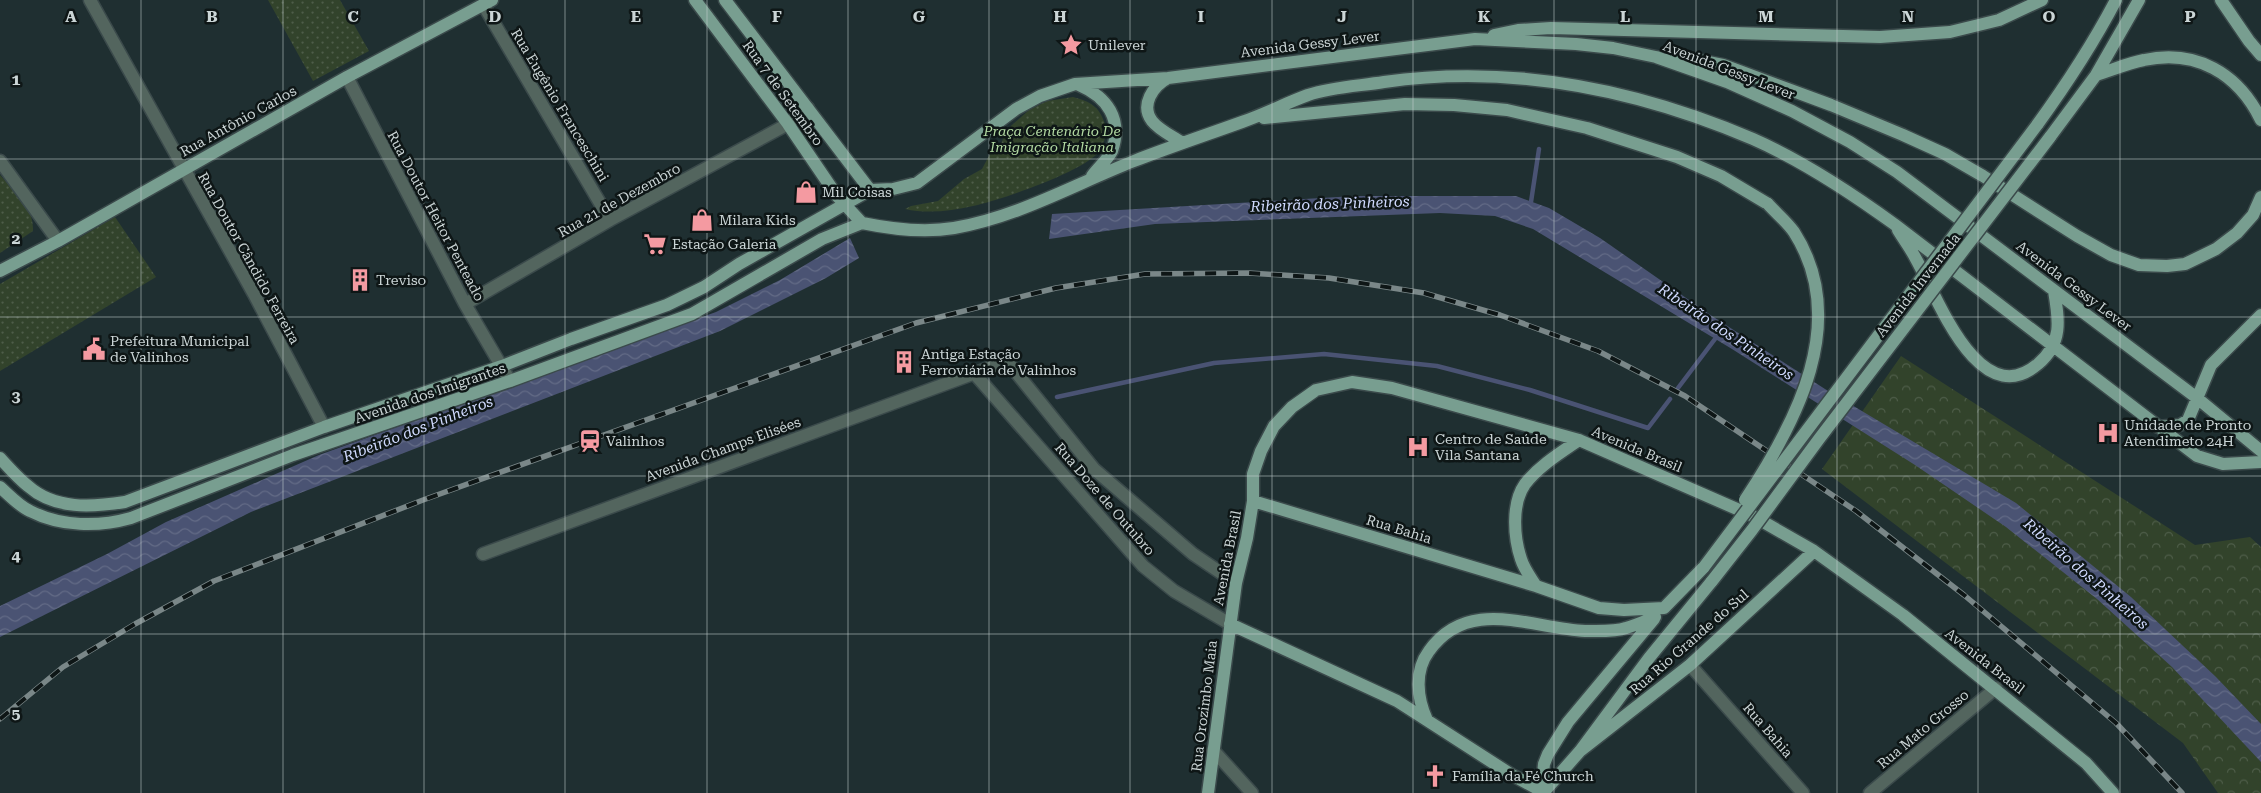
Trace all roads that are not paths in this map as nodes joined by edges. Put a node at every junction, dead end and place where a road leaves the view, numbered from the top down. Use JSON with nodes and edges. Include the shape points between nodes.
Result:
{"nodes":[{"id":1,"x":90,"y":0,"type":"edge"},
{"id":2,"x":695,"y":0,"type":"edge"},
{"id":3,"x":725,"y":0,"type":"edge"},
{"id":4,"x":2042,"y":0,"type":"edge"},
{"id":5,"x":2116,"y":0,"type":"edge"},
{"id":6,"x":2139,"y":0,"type":"edge"},
{"id":7,"x":2221,"y":0,"type":"edge"},
{"id":8,"x":488,"y":3,"type":"edge"},
{"id":9,"x":1475,"y":39,"type":"junction"},
{"id":10,"x":2261,"y":55,"type":"edge"},
{"id":11,"x":1656,"y":57,"type":"junction"},
{"id":12,"x":2096,"y":76,"type":"junction"},
{"id":13,"x":347,"y":77,"type":"junction"},
{"id":14,"x":1168,"y":78,"type":"junction"},
{"id":15,"x":1075,"y":84,"type":"junction"},
{"id":16,"x":808,"y":108,"type":"junction"},
{"id":17,"x":2261,"y":120,"type":"edge"},
{"id":18,"x":1244,"y":121,"type":"junction"},
{"id":19,"x":788,"y":124,"type":"junction"},
{"id":20,"x":1181,"y":142,"type":"junction"},
{"id":21,"x":0,"y":161,"type":"edge"},
{"id":22,"x":183,"y":170,"type":"junction"},
{"id":23,"x":1091,"y":178,"type":"junction"},
{"id":24,"x":870,"y":190,"type":"junction"},
{"id":25,"x":2261,"y":197,"type":"edge"},
{"id":26,"x":844,"y":205,"type":"junction"},
{"id":27,"x":610,"y":220,"type":"junction"},
{"id":28,"x":862,"y":223,"type":"junction"},
{"id":29,"x":1894,"y":224,"type":"junction"},
{"id":30,"x":58,"y":241,"type":"junction"},
{"id":31,"x":0,"y":271,"type":"edge"},
{"id":32,"x":2054,"y":291,"type":"junction"},
{"id":33,"x":465,"y":304,"type":"junction"},
{"id":34,"x":2261,"y":315,"type":"edge"},
{"id":35,"x":2055,"y":345,"type":"junction"},
{"id":36,"x":502,"y":366,"type":"junction"},
{"id":37,"x":974,"y":373,"type":"junction"},
{"id":38,"x":510,"y":381,"type":"junction"},
{"id":39,"x":2197,"y":398,"type":"junction"},
{"id":40,"x":324,"y":427,"type":"junction"},
{"id":41,"x":2158,"y":427,"type":"junction"},
{"id":42,"x":1579,"y":440,"type":"junction"},
{"id":43,"x":2261,"y":451,"type":"edge"},
{"id":44,"x":0,"y":458,"type":"edge"},
{"id":45,"x":2261,"y":462,"type":"edge"},
{"id":46,"x":0,"y":487,"type":"edge"},
{"id":47,"x":1253,"y":501,"type":"junction"},
{"id":48,"x":1814,"y":552,"type":"junction"},
{"id":49,"x":483,"y":554,"type":"dead end"},
{"id":50,"x":1701,"y":565,"type":"junction"},
{"id":51,"x":1236,"y":582,"type":"junction"},
{"id":52,"x":1536,"y":586,"type":"junction"},
{"id":53,"x":1664,"y":608,"type":"junction"},
{"id":54,"x":1655,"y":617,"type":"junction"},
{"id":55,"x":1230,"y":624,"type":"junction"},
{"id":56,"x":1690,"y":665,"type":"junction"},
{"id":57,"x":1996,"y":688,"type":"junction"},
{"id":58,"x":1427,"y":720,"type":"junction"},
{"id":59,"x":1213,"y":750,"type":"junction"},
{"id":60,"x":1580,"y":751,"type":"junction"},
{"id":61,"x":1208,"y":793,"type":"edge"},
{"id":62,"x":1252,"y":793,"type":"edge"},
{"id":63,"x":1541,"y":793,"type":"edge"},
{"id":64,"x":1803,"y":793,"type":"edge"},
{"id":65,"x":1870,"y":793,"type":"edge"},
{"id":66,"x":2113,"y":793,"type":"edge"}],
"edges":[{"from":1,"to":22,"type":"street","name":"Rua Doutor Cândido Ferreira"},
{"from":2,"to":19,"type":"main road","name":"Rua 7 de Setembro"},
{"from":3,"to":16,"type":"main road","name":"Rua 7 de Setembro"},
{"from":4,"to":9,"type":"main road","via":[[1999,20],[1950,32],[1880,37],[1551,28],[1518,30]]},
{"from":5,"to":50,"type":"main road","name":"Avenida Invernada","bridge":true,"via":[[2094,40],[2037,125]]},
{"from":6,"to":12,"type":"main road","name":"Avenida Invernada"},
{"from":7,"to":10,"type":"main road"},
{"from":8,"to":13,"type":"main road","name":"Rua Antônio Carlos"},
{"from":8,"to":27,"type":"street","name":"Rua Eugênio Franceschini"},
{"from":9,"to":11,"type":"main road","name":"Avenida Gessy Lever","via":[[1576,44]]},
{"from":9,"to":14,"type":"main road","name":"Avenida Gessy Lever"},
{"from":11,"to":25,"type":"main road","via":[[1723,65],[1885,127],[1945,154],[2077,236],[2111,255],[2139,265],[2185,264],[2216,249],[2253,215]]},
{"from":11,"to":32,"type":"main road","name":"Avenida Gessy Lever","via":[[1727,82],[1850,142],[1897,172]]},
{"from":12,"to":17,"type":"main road","via":[[2144,60],[2168,57],[2206,63],[2238,87]]},
{"from":12,"to":60,"type":"main road","name":"Avenida Invernada","bridge":true},
{"from":13,"to":22,"type":"main road","name":"Rua Antônio Carlos"},
{"from":13,"to":33,"type":"street","name":"Rua Doutor Heitor Penteado"},
{"from":14,"to":15,"type":"main road","name":"Avenida Gessy Lever"},
{"from":14,"to":20,"type":"main road","via":[[1154,89],[1148,111],[1152,121]]},
{"from":15,"to":23,"type":"main road","via":[[1093,91],[1105,101],[1116,132],[1111,152]]},
{"from":15,"to":24,"type":"main road","name":"Avenida Gessy Lever","via":[[1040,96],[1016,109],[918,183]]},
{"from":16,"to":19,"type":"street","name":"Rua 21 de Dezembro"},
{"from":16,"to":24,"type":"main road","name":"Rua 7 de Setembro"},
{"from":18,"to":20,"type":"main road"},
{"from":18,"to":29,"type":"main road","via":[[1310,94],[1398,80],[1484,76],[1577,84],[1676,109],[1755,140],[1855,196]]},
{"from":18,"to":50,"type":"main road","bridge":true,"via":[[1405,104],[1507,110],[1587,128],[1677,157],[1720,176],[1768,204],[1793,231],[1808,260],[1817,295],[1818,337],[1810,375],[1775,451]]},
{"from":19,"to":26,"type":"main road","name":"Rua 7 de Setembro"},
{"from":19,"to":27,"type":"street","name":"Rua 21 de Dezembro"},
{"from":20,"to":23,"type":"main road"},
{"from":21,"to":30,"type":"street"},
{"from":22,"to":30,"type":"main road","name":"Rua Antônio Carlos"},
{"from":22,"to":40,"type":"street","name":"Rua Doutor Cândido Ferreira"},
{"from":23,"to":28,"type":"main road","via":[[1039,202],[983,222],[952,228],[885,228]]},
{"from":24,"to":26,"type":"main road","name":"Avenida dos Imigrantes"},
{"from":26,"to":28,"type":"main road","name":"Rua 7 de Setembro"},
{"from":26,"to":36,"type":"main road","name":"Avenida dos Imigrantes","via":[[704,287],[667,305]]},
{"from":27,"to":33,"type":"street","name":"Rua 21 de Dezembro"},
{"from":28,"to":38,"type":"main road","name":"Avenida dos Imigrantes","via":[[822,239],[692,314]]},
{"from":29,"to":35,"type":"main road"},
{"from":29,"to":35,"type":"main road","via":[[1917,259],[1954,331],[1987,370],[1997,375],[2020,374],[2034,367]]},
{"from":30,"to":31,"type":"main road","name":"Rua Antônio Carlos"},
{"from":32,"to":35,"type":"main road","via":[[2058,315]]},
{"from":32,"to":39,"type":"main road","name":"Avenida Gessy Lever"},
{"from":33,"to":36,"type":"street","name":"Rua Doutor Heitor Penteado"},
{"from":34,"to":39,"type":"main road","via":[[2212,365]]},
{"from":35,"to":41,"type":"main road"},
{"from":36,"to":38,"type":"street","name":"Rua Doutor Heitor Penteado"},
{"from":36,"to":40,"type":"main road","name":"Avenida dos Imigrantes"},
{"from":37,"to":49,"type":"street","name":"Avenida Champs Elisées"},
{"from":37,"to":51,"type":"street","name":"Rua Doze de Outubro","via":[[999,363],[1011,366],[1094,469],[1193,554]]},
{"from":37,"to":55,"type":"street","name":"Rua Doze de Outubro","via":[[1143,566],[1174,591]]},
{"from":38,"to":46,"type":"main road","name":"Avenida dos Imigrantes","via":[[293,455],[108,524],[46,518],[28,510]]},
{"from":39,"to":41,"type":"main road","via":[[2188,420]]},
{"from":39,"to":43,"type":"main road","name":"Avenida Gessy Lever"},
{"from":40,"to":44,"type":"main road","name":"Avenida dos Imigrantes","via":[[125,502],[96,506],[50,500],[29,488]]},
{"from":41,"to":45,"type":"main road","via":[[2197,456],[2223,464]]},
{"from":42,"to":47,"type":"main road","name":"Avenida Brasil","via":[[1401,390],[1352,382],[1316,390],[1274,426],[1253,474]]},
{"from":42,"to":48,"type":"main road","name":"Avenida Brasil","via":[[1753,516]]},
{"from":42,"to":52,"type":"main road","via":[[1545,464],[1524,486],[1516,509],[1521,561]]},
{"from":47,"to":51,"type":"main road","name":"Avenida Brasil"},
{"from":47,"to":52,"type":"main road","name":"Rua Bahia"},
{"from":48,"to":56,"type":"main road","name":"Rua Rio Grande do Sul"},
{"from":48,"to":57,"type":"main road","name":"Avenida Brasil","via":[[1903,615]]},
{"from":50,"to":53,"type":"main road"},
{"from":51,"to":55,"type":"main road","name":"Avenida Brasil"},
{"from":52,"to":53,"type":"main road","name":"Rua Bahia","via":[[1599,608]]},
{"from":53,"to":54,"type":"main road"},
{"from":54,"to":58,"type":"main road","via":[[1625,629],[1593,631],[1486,618],[1448,630],[1425,656],[1419,674],[1418,688]]},
{"from":54,"to":63,"type":"main road","via":[[1568,722],[1544,764]]},
{"from":55,"to":58,"type":"main road","name":"Rua Doze de Outubro","via":[[1389,698]]},
{"from":55,"to":59,"type":"main road","name":"Rua Orozimbo Maia"},
{"from":56,"to":60,"type":"main road","name":"Rua Rio Grande do Sul"},
{"from":56,"to":64,"type":"street","name":"Rua Bahia"},
{"from":57,"to":65,"type":"street","name":"Rua Mato Grosso"},
{"from":57,"to":66,"type":"main road","name":"Avenida Brasil","via":[[2086,763]]},
{"from":58,"to":63,"type":"main road","name":"Rua Doze de Outubro"},
{"from":59,"to":61,"type":"main road","name":"Rua Orozimbo Maia"},
{"from":59,"to":62,"type":"street"},
{"from":60,"to":63,"type":"main road"}]}
